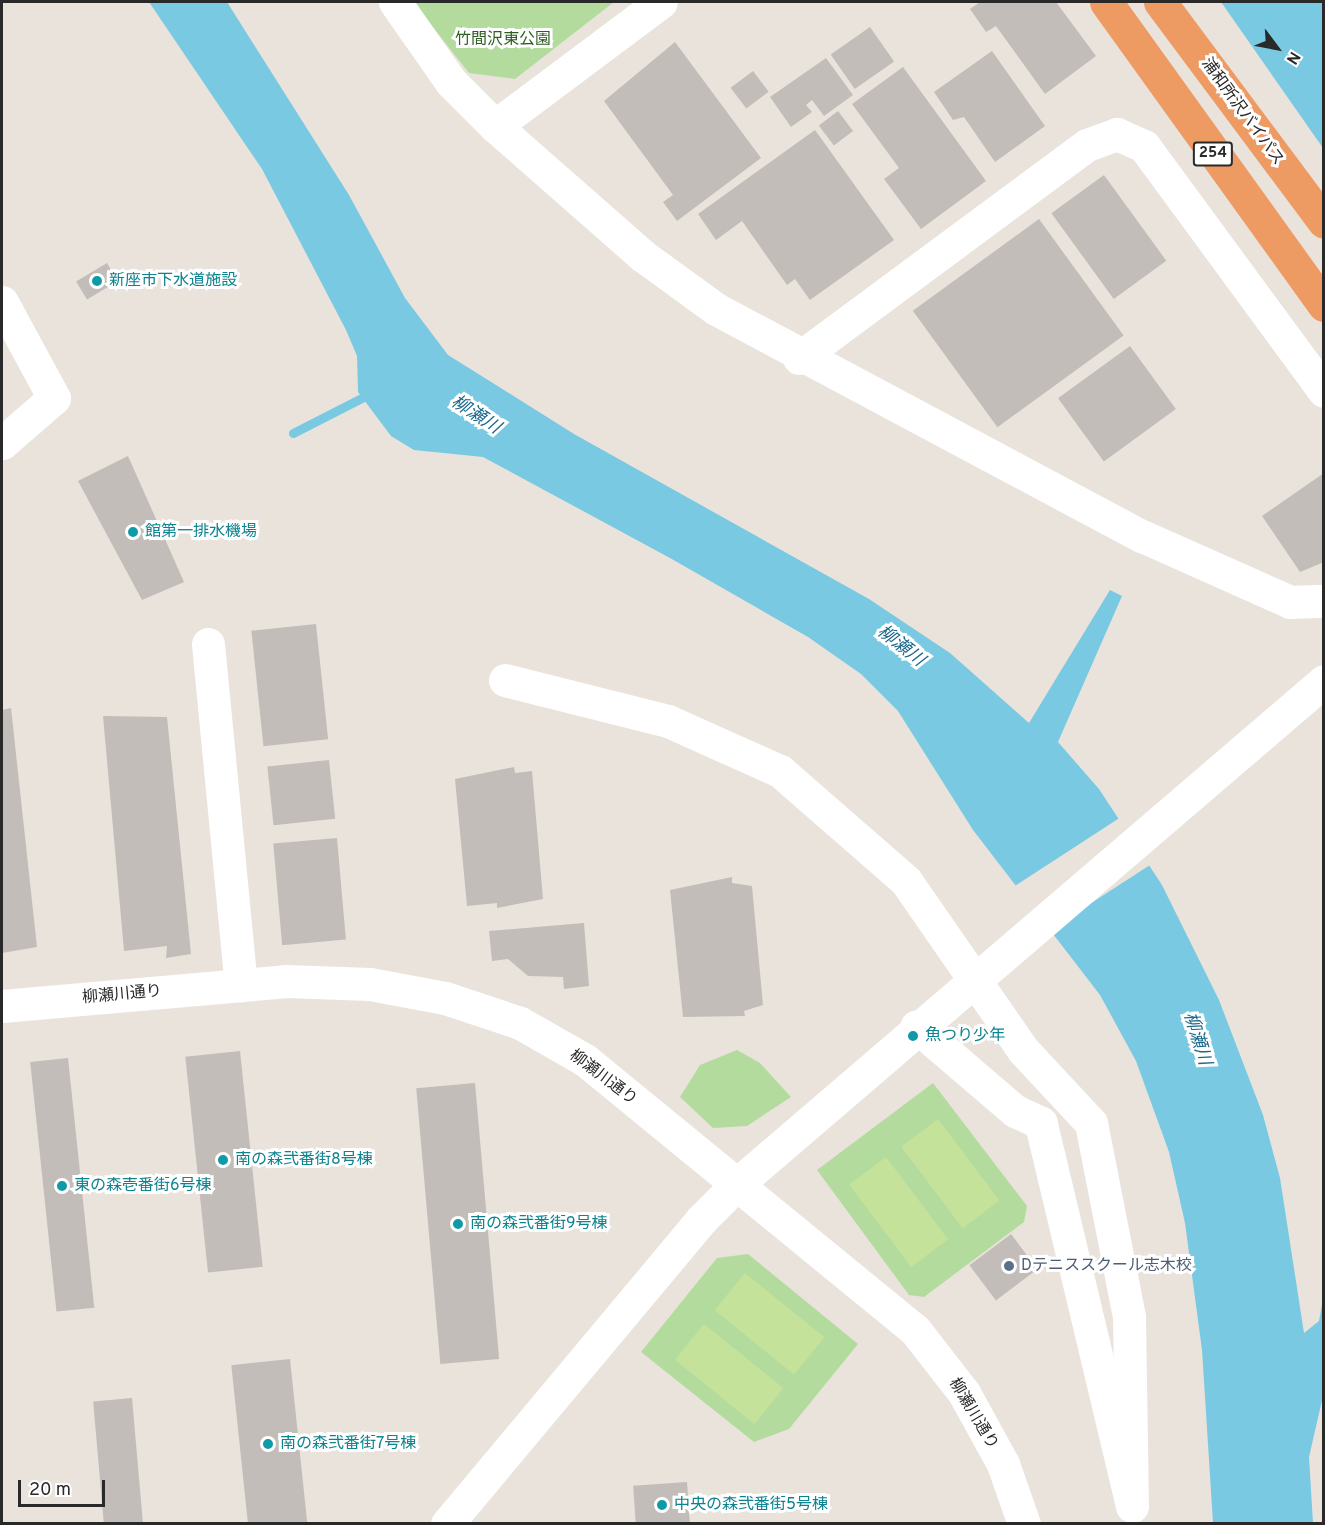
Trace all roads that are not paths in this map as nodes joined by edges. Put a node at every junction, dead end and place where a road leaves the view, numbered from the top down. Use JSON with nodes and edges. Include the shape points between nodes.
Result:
{"nodes":[{"id":1,"x":395,"y":2,"type":"edge"},
{"id":2,"x":662,"y":2,"type":"edge"},
{"id":3,"x":1106,"y":2,"type":"edge"},
{"id":4,"x":1160,"y":2,"type":"edge"},
{"id":5,"x":495,"y":126,"type":"junction"},
{"id":6,"x":1323,"y":222,"type":"edge"},
{"id":7,"x":2,"y":302,"type":"edge"},
{"id":8,"x":1323,"y":305,"type":"edge"},
{"id":9,"x":799,"y":358,"type":"junction"},
{"id":10,"x":1323,"y":391,"type":"edge"},
{"id":11,"x":2,"y":443,"type":"edge"},
{"id":12,"x":1323,"y":601,"type":"edge"},
{"id":13,"x":207,"y":644,"type":"dead end"},
{"id":14,"x":505,"y":680,"type":"dead end"},
{"id":15,"x":1323,"y":681,"type":"edge"},
{"id":16,"x":241,"y":985,"type":"junction"},
{"id":17,"x":2,"y":1006,"type":"edge"},
{"id":18,"x":916,"y":1026,"type":"junction"},
{"id":19,"x":736,"y":1185,"type":"junction"},
{"id":20,"x":447,"y":1524,"type":"edge"},
{"id":21,"x":1024,"y":1524,"type":"edge"}],
"edges":[{"from":1,"to":5,"type":"street","via":[[451,82]]},
{"from":2,"to":5,"type":"street"},
{"from":3,"to":8,"type":"highway","number":"254"},
{"from":4,"to":6,"type":"highway","name":"浦和所沢バイパス","number":"254"},
{"from":5,"to":9,"type":"street","via":[[679,284]]},
{"from":7,"to":11,"type":"street","via":[[54,398]]},
{"from":9,"to":10,"type":"street","via":[[1088,145],[1117,135],[1144,146]]},
{"from":9,"to":12,"type":"street","via":[[1142,536],[1290,602]]},
{"from":13,"to":16,"type":"street"},
{"from":14,"to":18,"type":"street","via":[[668,721],[780,771],[906,881],[1023,1050],[1091,1123],[1129,1317],[1132,1506],[1041,1123],[1015,1112]]},
{"from":15,"to":18,"type":"street"},
{"from":16,"to":17,"type":"street","name":"柳瀬川通り"},
{"from":16,"to":19,"type":"street","name":"柳瀬川通り","via":[[370,984],[445,998],[520,1023],[585,1060]]},
{"from":18,"to":19,"type":"street"},
{"from":19,"to":20,"type":"street","via":[[700,1220]]},
{"from":19,"to":21,"type":"street","name":"柳瀬川通り","via":[[915,1330],[975,1413],[1003,1464]]}]}
